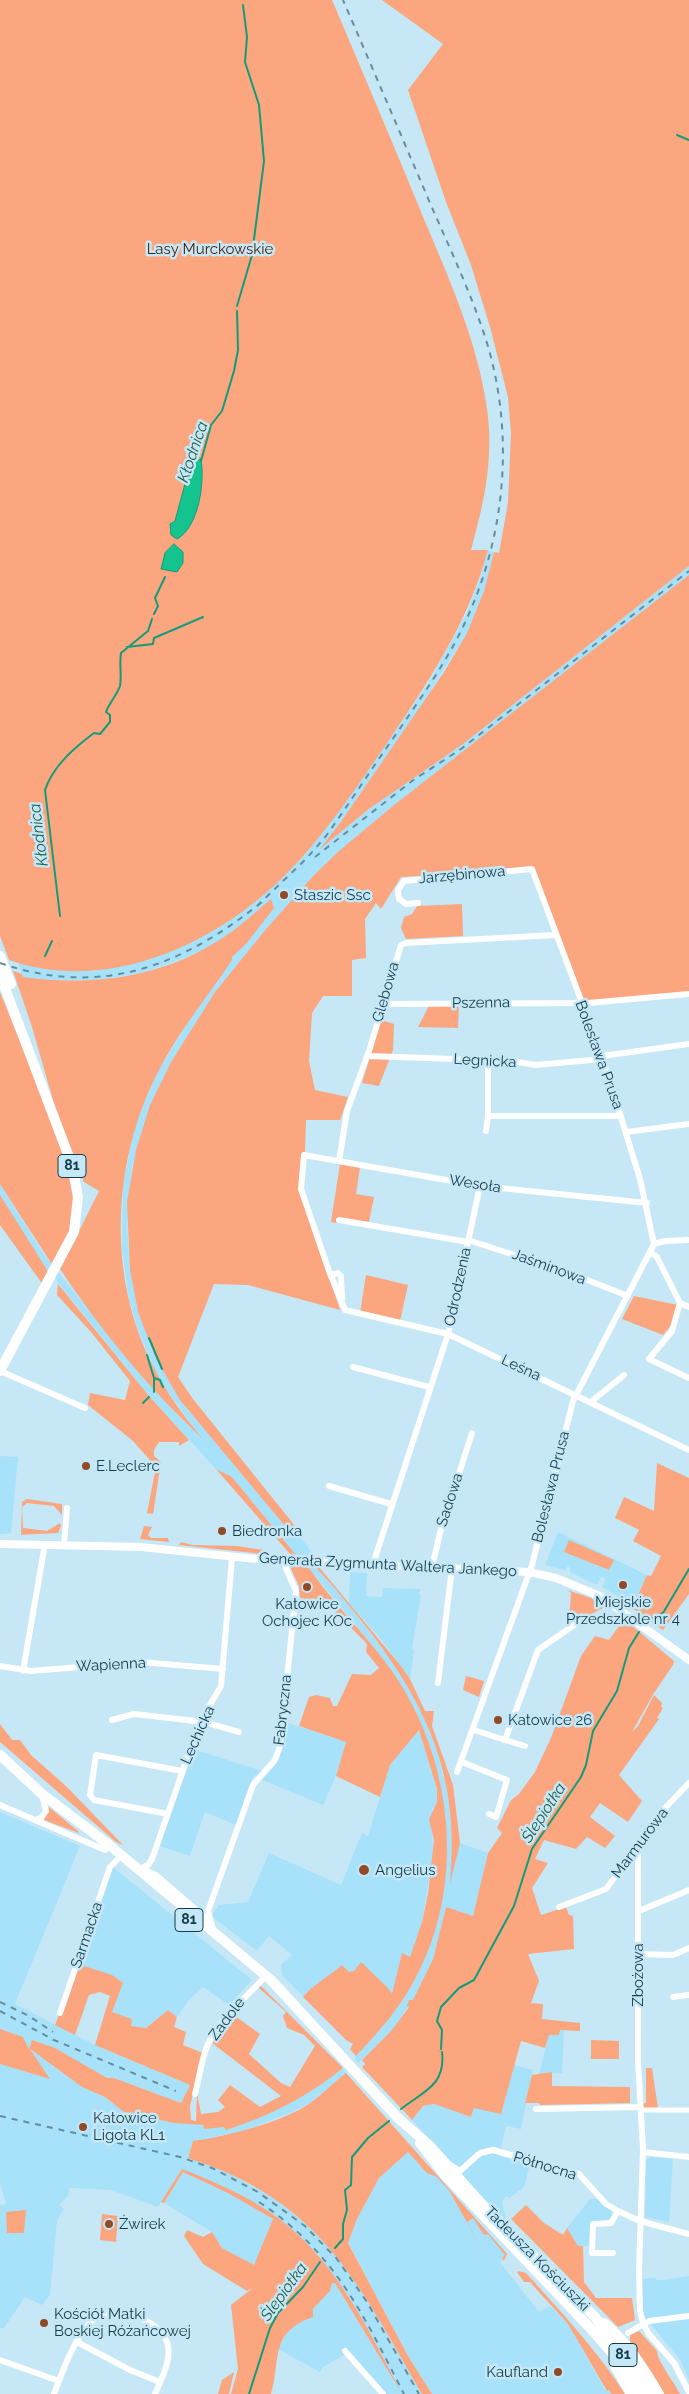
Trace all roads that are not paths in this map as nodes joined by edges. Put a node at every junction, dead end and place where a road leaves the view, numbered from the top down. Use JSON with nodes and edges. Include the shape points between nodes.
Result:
{"nodes":[{"id":1,"x":532,"y":869,"type":"joint"},
{"id":2,"x":418,"y":903,"type":"dead end"},
{"id":3,"x":556,"y":935,"type":"junction"},
{"id":4,"x":0,"y":956,"type":"edge"},
{"id":5,"x":0,"y":975,"type":"edge"},
{"id":6,"x":689,"y":994,"type":"edge"},
{"id":7,"x":581,"y":1002,"type":"junction"},
{"id":8,"x":382,"y":1004,"type":"junction"},
{"id":9,"x":689,"y":1044,"type":"edge"},
{"id":10,"x":367,"y":1056,"type":"junction"},
{"id":11,"x":602,"y":1057,"type":"junction"},
{"id":12,"x":488,"y":1060,"type":"junction"},
{"id":13,"x":45,"y":1095,"type":"junction"},
{"id":14,"x":488,"y":1116,"type":"junction"},
{"id":15,"x":621,"y":1116,"type":"junction"},
{"id":16,"x":689,"y":1124,"type":"edge"},
{"id":17,"x":486,"y":1131,"type":"dead end"},
{"id":18,"x":626,"y":1132,"type":"junction"},
{"id":19,"x":339,"y":1160,"type":"junction"},
{"id":20,"x":480,"y":1186,"type":"junction"},
{"id":21,"x":647,"y":1203,"type":"junction"},
{"id":22,"x":339,"y":1220,"type":"dead end"},
{"id":23,"x":689,"y":1240,"type":"edge"},
{"id":24,"x":468,"y":1241,"type":"junction"},
{"id":25,"x":654,"y":1244,"type":"junction"},
{"id":26,"x":651,"y":1254,"type":"junction"},
{"id":27,"x":628,"y":1296,"type":"junction"},
{"id":28,"x":680,"y":1303,"type":"junction"},
{"id":29,"x":689,"y":1307,"type":"edge"},
{"id":30,"x":345,"y":1310,"type":"joint"},
{"id":31,"x":448,"y":1334,"type":"junction"},
{"id":32,"x":353,"y":1366,"type":"dead end"},
{"id":33,"x":0,"y":1371,"type":"edge"},
{"id":34,"x":624,"y":1376,"type":"dead end"},
{"id":35,"x":689,"y":1378,"type":"edge"},
{"id":36,"x":429,"y":1387,"type":"junction"},
{"id":37,"x":576,"y":1394,"type":"junction"},
{"id":38,"x":592,"y":1401,"type":"junction"},
{"id":39,"x":85,"y":1408,"type":"dead end"},
{"id":40,"x":472,"y":1433,"type":"dead end"},
{"id":41,"x":689,"y":1450,"type":"edge"},
{"id":42,"x":329,"y":1486,"type":"dead end"},
{"id":43,"x":391,"y":1504,"type":"junction"},
{"id":44,"x":68,"y":1508,"type":"dead end"},
{"id":45,"x":0,"y":1544,"type":"edge"},
{"id":46,"x":45,"y":1544,"type":"junction"},
{"id":47,"x":64,"y":1545,"type":"junction"},
{"id":48,"x":232,"y":1558,"type":"junction"},
{"id":49,"x":285,"y":1561,"type":"junction"},
{"id":50,"x":373,"y":1564,"type":"junction"},
{"id":51,"x":432,"y":1567,"type":"junction"},
{"id":52,"x":452,"y":1568,"type":"junction"},
{"id":53,"x":529,"y":1572,"type":"junction"},
{"id":54,"x":577,"y":1623,"type":"dead end"},
{"id":55,"x":689,"y":1660,"type":"edge"},
{"id":56,"x":0,"y":1666,"type":"edge"},
{"id":57,"x":223,"y":1668,"type":"junction"},
{"id":58,"x":23,"y":1671,"type":"junction"},
{"id":59,"x":438,"y":1683,"type":"dead end"},
{"id":60,"x":112,"y":1720,"type":"dead end"},
{"id":61,"x":200,"y":1722,"type":"junction"},
{"id":62,"x":474,"y":1730,"type":"junction"},
{"id":63,"x":239,"y":1732,"type":"dead end"},
{"id":64,"x":505,"y":1740,"type":"junction"},
{"id":65,"x":525,"y":1746,"type":"dead end"},
{"id":66,"x":0,"y":1755,"type":"edge"},
{"id":67,"x":462,"y":1762,"type":"junction"},
{"id":68,"x":182,"y":1771,"type":"junction"},
{"id":69,"x":457,"y":1772,"type":"dead end"},
{"id":70,"x":689,"y":1783,"type":"edge"},
{"id":71,"x":42,"y":1794,"type":"junction"},
{"id":72,"x":0,"y":1805,"type":"edge"},
{"id":73,"x":168,"y":1814,"type":"junction"},
{"id":74,"x":489,"y":1814,"type":"dead end"},
{"id":75,"x":69,"y":1816,"type":"junction"},
{"id":76,"x":33,"y":1820,"type":"junction"},
{"id":77,"x":638,"y":1844,"type":"junction"},
{"id":78,"x":105,"y":1850,"type":"junction"},
{"id":79,"x":152,"y":1859,"type":"junction"},
{"id":80,"x":117,"y":1860,"type":"junction"},
{"id":81,"x":138,"y":1867,"type":"junction"},
{"id":82,"x":153,"y":1873,"type":"junction"},
{"id":83,"x":689,"y":1890,"type":"edge"},
{"id":84,"x":559,"y":1907,"type":"dead end"},
{"id":85,"x":208,"y":1911,"type":"junction"},
{"id":86,"x":639,"y":1911,"type":"junction"},
{"id":87,"x":198,"y":1912,"type":"junction"},
{"id":88,"x":210,"y":1922,"type":"junction"},
{"id":89,"x":215,"y":1932,"type":"junction"},
{"id":90,"x":689,"y":1948,"type":"edge"},
{"id":91,"x":637,"y":1954,"type":"junction"},
{"id":92,"x":262,"y":1980,"type":"junction"},
{"id":93,"x":689,"y":1995,"type":"edge"},
{"id":94,"x":673,"y":1997,"type":"dead end"},
{"id":95,"x":289,"y":2000,"type":"junction"},
{"id":96,"x":60,"y":2013,"type":"dead end"},
{"id":97,"x":195,"y":2094,"type":"dead end"},
{"id":98,"x":641,"y":2108,"type":"junction"},
{"id":99,"x":536,"y":2109,"type":"dead end"},
{"id":100,"x":689,"y":2110,"type":"edge"},
{"id":101,"x":414,"y":2134,"type":"junction"},
{"id":102,"x":431,"y":2147,"type":"junction"},
{"id":103,"x":642,"y":2152,"type":"junction"},
{"id":104,"x":689,"y":2157,"type":"edge"},
{"id":105,"x":618,"y":2211,"type":"junction"},
{"id":106,"x":640,"y":2221,"type":"junction"},
{"id":107,"x":689,"y":2234,"type":"edge"},
{"id":108,"x":613,"y":2253,"type":"dead end"},
{"id":109,"x":689,"y":2316,"type":"edge"},
{"id":110,"x":595,"y":2317,"type":"junction"},
{"id":111,"x":642,"y":2323,"type":"junction"},
{"id":112,"x":615,"y":2332,"type":"junction"},
{"id":113,"x":628,"y":2333,"type":"junction"},
{"id":114,"x":601,"y":2341,"type":"junction"},
{"id":115,"x":77,"y":2342,"type":"junction"},
{"id":116,"x":626,"y":2346,"type":"junction"},
{"id":117,"x":345,"y":2351,"type":"dead end"},
{"id":118,"x":0,"y":2360,"type":"edge"},
{"id":119,"x":59,"y":2380,"type":"junction"},
{"id":120,"x":160,"y":2382,"type":"junction"},
{"id":121,"x":689,"y":2392,"type":"edge"},
{"id":122,"x":54,"y":2394,"type":"edge"},
{"id":123,"x":155,"y":2394,"type":"edge"},
{"id":124,"x":382,"y":2394,"type":"edge"},
{"id":125,"x":631,"y":2394,"type":"edge"},
{"id":126,"x":641,"y":2394,"type":"edge"},
{"id":127,"x":650,"y":2394,"type":"edge"},
{"id":128,"x":659,"y":2394,"type":"edge"}],
"edges":[{"from":1,"to":2,"type":"street","name":"Jarzębinowa","via":[[404,881],[398,890],[399,899],[406,904]]},
{"from":1,"to":3,"type":"street","name":"Bolesława Prusa"},
{"from":3,"to":7,"type":"street","name":"Bolesława Prusa"},
{"from":3,"to":8,"type":"street","name":"Glebowa","via":[[402,944]]},
{"from":4,"to":13,"type":"main road","number":"81","via":[[27,1027]]},
{"from":5,"to":13,"type":"main road","number":"81"},
{"from":6,"to":7,"type":"street","name":"Pszenna"},
{"from":7,"to":8,"type":"street","name":"Pszenna"},
{"from":7,"to":11,"type":"street","name":"Bolesława Prusa"},
{"from":8,"to":10,"type":"street","name":"Glebowa"},
{"from":9,"to":11,"type":"street","name":"Legnicka"},
{"from":10,"to":12,"type":"street","name":"Legnicka"},
{"from":10,"to":19,"type":"street","name":"Glebowa","via":[[347,1111]]},
{"from":11,"to":12,"type":"street","name":"Legnicka","via":[[536,1065]]},
{"from":11,"to":15,"type":"street","name":"Bolesława Prusa"},
{"from":12,"to":14,"type":"street"},
{"from":13,"to":33,"type":"main road","number":"81","via":[[76,1180],[77,1214],[74,1232],[65,1252]]},
{"from":14,"to":15,"type":"street"},
{"from":14,"to":17,"type":"street"},
{"from":15,"to":18,"type":"street","name":"Bolesława Prusa"},
{"from":16,"to":18,"type":"street"},
{"from":18,"to":21,"type":"street","name":"Bolesława Prusa"},
{"from":19,"to":20,"type":"street","name":"Wesoła"},
{"from":19,"to":30,"type":"street","name":"Wesoła","via":[[304,1155],[301,1189]]},
{"from":20,"to":21,"type":"street","name":"Wesoła"},
{"from":20,"to":24,"type":"street","name":"Odrodzenia"},
{"from":21,"to":25,"type":"street","name":"Bolesława Prusa"},
{"from":22,"to":24,"type":"street","name":"Jaśminowa"},
{"from":23,"to":25,"type":"street"},
{"from":24,"to":27,"type":"street","name":"Jaśminowa"},
{"from":24,"to":31,"type":"street","name":"Odrodzenia"},
{"from":25,"to":26,"type":"street","name":"Bolesława Prusa"},
{"from":26,"to":27,"type":"street","name":"Bolesława Prusa"},
{"from":26,"to":28,"type":"street","via":[[657,1257]]},
{"from":27,"to":37,"type":"street","name":"Bolesława Prusa"},
{"from":28,"to":29,"type":"street"},
{"from":28,"to":35,"type":"street","via":[[672,1331],[649,1359]]},
{"from":30,"to":31,"type":"street","name":"Leśna"},
{"from":31,"to":36,"type":"street","name":"Odrodzenia"},
{"from":31,"to":37,"type":"street","name":"Leśna"},
{"from":32,"to":36,"type":"street"},
{"from":33,"to":39,"type":"street"},
{"from":34,"to":38,"type":"street"},
{"from":36,"to":43,"type":"street","name":"Odrodzenia"},
{"from":37,"to":38,"type":"street","name":"Leśna"},
{"from":37,"to":53,"type":"street","name":"Bolesława Prusa"},
{"from":38,"to":41,"type":"street","name":"Leśna"},
{"from":40,"to":51,"type":"street","name":"Sadowa"},
{"from":42,"to":43,"type":"street"},
{"from":43,"to":50,"type":"street","name":"Odrodzenia"},
{"from":44,"to":47,"type":"street"},
{"from":45,"to":46,"type":"street","name":"Generała Zygmunta Waltera Jankego"},
{"from":46,"to":47,"type":"street","name":"Generała Zygmunta Waltera Jankego"},
{"from":46,"to":58,"type":"street"},
{"from":47,"to":48,"type":"street","name":"Generała Zygmunta Waltera Jankego","via":[[152,1548]]},
{"from":48,"to":49,"type":"street","name":"Generała Zygmunta Waltera Jankego"},
{"from":48,"to":57,"type":"street","name":"Lechicka"},
{"from":49,"to":50,"type":"street","name":"Generała Zygmunta Waltera Jankego"},
{"from":49,"to":85,"type":"street","name":"Fabryczna","via":[[296,1591],[280,1746],[275,1760],[253,1785]]},
{"from":50,"to":51,"type":"street","name":"Generała Zygmunta Waltera Jankego"},
{"from":51,"to":52,"type":"street","name":"Generała Zygmunta Waltera Jankego"},
{"from":52,"to":53,"type":"street","name":"Generała Zygmunta Waltera Jankego"},
{"from":52,"to":59,"type":"street"},
{"from":53,"to":55,"type":"street","name":"Generała Zygmunta Waltera Jankego","via":[[556,1578],[600,1596]]},
{"from":53,"to":62,"type":"street","name":"Bolesława Prusa"},
{"from":54,"to":64,"type":"street","via":[[538,1650]]},
{"from":56,"to":58,"type":"street","name":"Wapienna"},
{"from":57,"to":58,"type":"street","name":"Wapienna","via":[[141,1662]]},
{"from":57,"to":61,"type":"street","name":"Lechicka","via":[[221,1686]]},
{"from":60,"to":61,"type":"street","via":[[134,1714]]},
{"from":61,"to":63,"type":"street"},
{"from":61,"to":68,"type":"street","name":"Lechicka"},
{"from":62,"to":64,"type":"street"},
{"from":62,"to":67,"type":"street","name":"Bolesława Prusa"},
{"from":64,"to":65,"type":"street"},
{"from":66,"to":71,"type":"main road","name":"Tadeusza Kościuszki","number":"81"},
{"from":67,"to":69,"type":"street","name":"Bolesława Prusa"},
{"from":67,"to":74,"type":"street","via":[[507,1780],[496,1817]]},
{"from":68,"to":73,"type":"street","name":"Lechicka"},
{"from":68,"to":73,"type":"street","via":[[96,1755],[90,1795],[94,1800]]},
{"from":70,"to":77,"type":"street","name":"Marmurowa"},
{"from":71,"to":75,"type":"main road","name":"Tadeusza Kościuszki","number":"81"},
{"from":71,"to":76,"type":"street","via":[[46,1811],[41,1818]]},
{"from":72,"to":76,"type":"street"},
{"from":73,"to":79,"type":"street","name":"Lechicka"},
{"from":75,"to":78,"type":"main road","name":"Tadeusza Kościuszki","number":"81"},
{"from":75,"to":81,"type":"main road","name":"Tadeusza Kościuszki","number":"81"},
{"from":76,"to":78,"type":"street"},
{"from":77,"to":84,"type":"street","name":"Marmurowa","via":[[606,1889]]},
{"from":77,"to":86,"type":"street","name":"Zbożowa"},
{"from":78,"to":80,"type":"main road","name":"Tadeusza Kościuszki","number":"81"},
{"from":79,"to":81,"type":"street","via":[[148,1865]]},
{"from":79,"to":82,"type":"street"},
{"from":80,"to":92,"type":"main road","name":"Tadeusza Kościuszki","number":"81"},
{"from":80,"to":96,"type":"street","name":"Sarmacka","via":[[110,1867]]},
{"from":81,"to":82,"type":"street"},
{"from":81,"to":89,"type":"main road","name":"Tadeusza Kościuszki","number":"81"},
{"from":82,"to":87,"type":"street"},
{"from":83,"to":86,"type":"street"},
{"from":85,"to":87,"type":"street"},
{"from":85,"to":88,"type":"street","name":"Fabryczna"},
{"from":86,"to":91,"type":"street","name":"Zbożowa"},
{"from":87,"to":88,"type":"street"},
{"from":88,"to":89,"type":"street","name":"Fabryczna"},
{"from":89,"to":95,"type":"main road","name":"Tadeusza Kościuszki","number":"81","via":[[271,1980]]},
{"from":90,"to":91,"type":"street","via":[[673,1955]]},
{"from":91,"to":98,"type":"street","name":"Zbożowa"},
{"from":92,"to":95,"type":"main road","name":"Tadeusza Kościuszki","number":"81"},
{"from":92,"to":97,"type":"street","name":"Zadole","via":[[229,2012],[213,2035],[206,2049]]},
{"from":93,"to":94,"type":"street"},
{"from":95,"to":101,"type":"main road","name":"Tadeusza Kościuszki","number":"81"},
{"from":98,"to":99,"type":"street"},
{"from":98,"to":100,"type":"street"},
{"from":98,"to":103,"type":"street","name":"Zbożowa"},
{"from":101,"to":102,"type":"main road","name":"Tadeusza Kościuszki","number":"81"},
{"from":101,"to":114,"type":"main road","name":"Tadeusza Kościuszki","number":"81","via":[[444,2174]]},
{"from":102,"to":105,"type":"street","name":"Północna","via":[[460,2171],[480,2153],[493,2150],[579,2174],[606,2204]]},
{"from":102,"to":110,"type":"main road","name":"Tadeusza Kościuszki","number":"81","via":[[481,2203]]},
{"from":103,"to":104,"type":"street"},
{"from":103,"to":106,"type":"street","name":"Zbożowa"},
{"from":105,"to":106,"type":"street","name":"Północna"},
{"from":105,"to":108,"type":"street","via":[[611,2223],[593,2224],[592,2253]]},
{"from":106,"to":107,"type":"street","name":"Północna"},
{"from":106,"to":111,"type":"street","name":"Zbożowa"},
{"from":109,"to":111,"type":"street"},
{"from":110,"to":112,"type":"main road"},
{"from":110,"to":127,"type":"main road","name":"Tadeusza Kościuszki","number":"81"},
{"from":111,"to":113,"type":"street"},
{"from":111,"to":121,"type":"street","via":[[674,2363]]},
{"from":112,"to":113,"type":"street"},
{"from":112,"to":116,"type":"main road"},
{"from":113,"to":116,"type":"street"},
{"from":114,"to":125,"type":"main road"},
{"from":114,"to":126,"type":"main road","name":"Tadeusza Kościuszki","number":"81"},
{"from":115,"to":119,"type":"street"},
{"from":115,"to":120,"type":"street"},
{"from":115,"to":120,"type":"street","via":[[88,2326],[101,2316],[126,2315],[144,2320],[167,2340],[169,2356]]},
{"from":116,"to":128,"type":"main road"},
{"from":117,"to":124,"type":"street"},
{"from":118,"to":119,"type":"street"},
{"from":119,"to":122,"type":"street"},
{"from":120,"to":123,"type":"street"}]}
